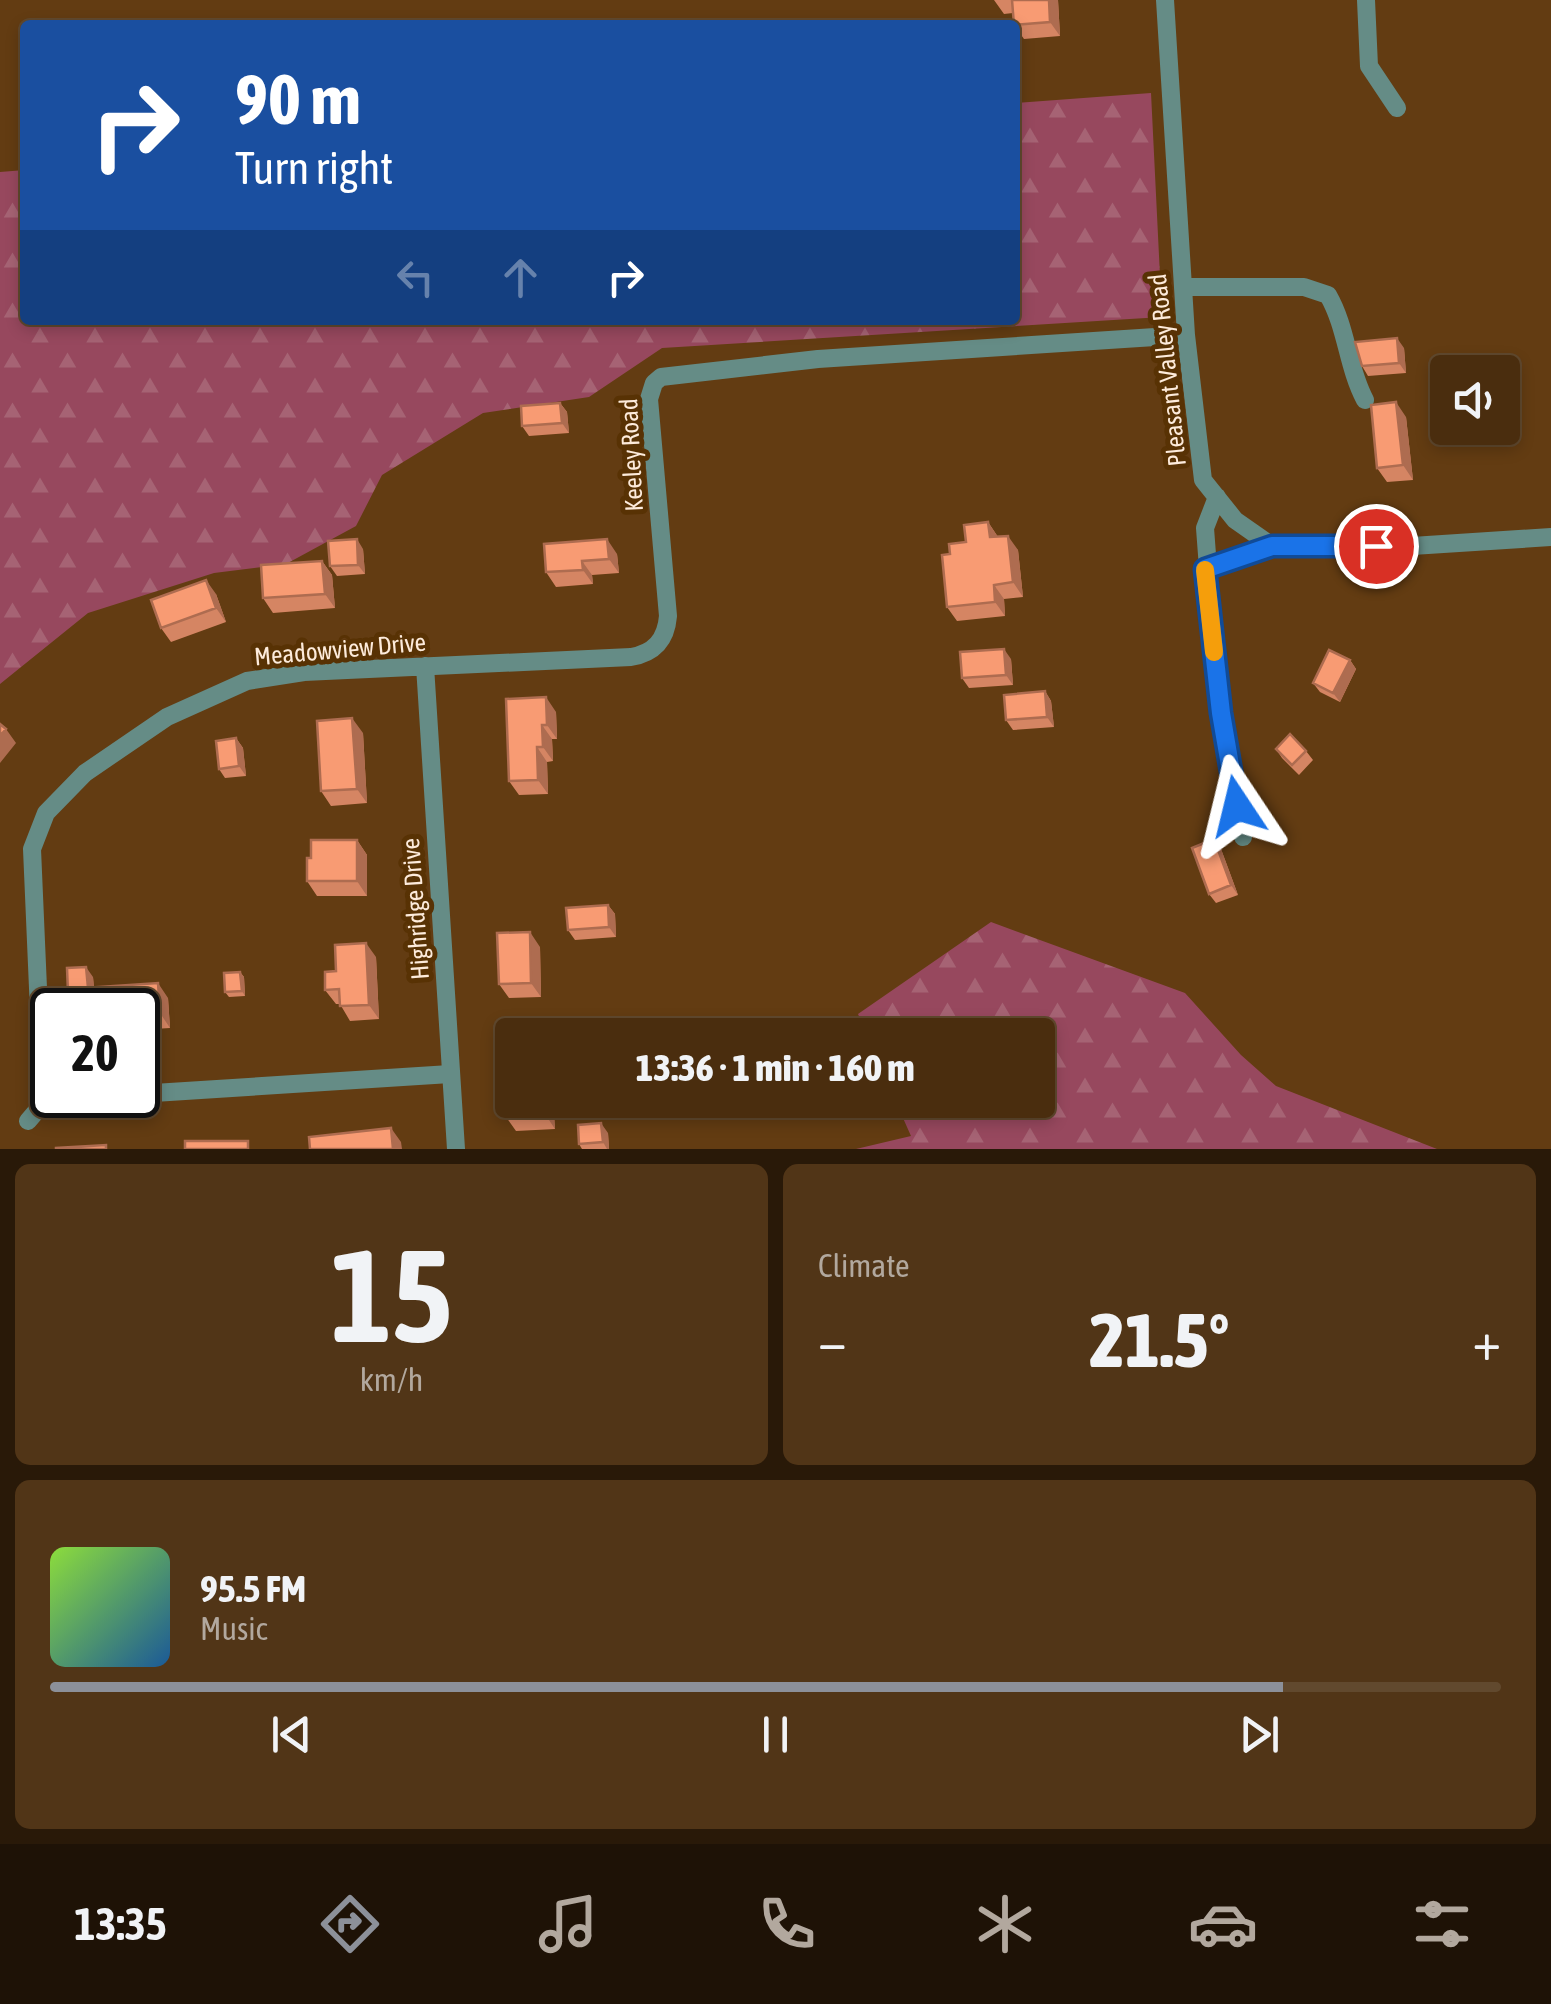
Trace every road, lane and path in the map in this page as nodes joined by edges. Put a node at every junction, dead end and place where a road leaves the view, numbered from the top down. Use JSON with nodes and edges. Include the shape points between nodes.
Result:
{"nodes":[{"id":1,"x":1165,"y":0,"type":"edge"},
{"id":2,"x":1366,"y":0,"type":"edge"},
{"id":3,"x":1397,"y":108,"type":"dead end"},
{"id":4,"x":1183,"y":287,"type":"junction"},
{"id":5,"x":1186,"y":335,"type":"junction"},
{"id":6,"x":1365,"y":400,"type":"dead end"},
{"id":7,"x":1216,"y":497,"type":"junction"},
{"id":8,"x":1551,"y":537,"type":"edge"},
{"id":9,"x":1272,"y":546,"type":"junction"},
{"id":10,"x":1208,"y":568,"type":"junction"},
{"id":11,"x":662,"y":640,"type":"joint"},
{"id":12,"x":425,"y":666,"type":"junction"},
{"id":13,"x":1243,"y":837,"type":"dead end"},
{"id":14,"x":37,"y":988,"type":"edge"},
{"id":15,"x":450,"y":1074,"type":"junction"},
{"id":16,"x":160,"y":1093,"type":"edge"},
{"id":17,"x":30,"y":1118,"type":"edge"},
{"id":18,"x":28,"y":1121,"type":"dead end"},
{"id":19,"x":456,"y":1149,"type":"edge"}],
"edges":[{"from":1,"to":4,"type":"street","name":"Pleasant Valley Road"},
{"from":2,"to":3,"type":"street","via":[[1370,66]]},
{"from":4,"to":5,"type":"street","name":"Pleasant Valley Road"},
{"from":4,"to":6,"type":"street","via":[[1304,287],[1328,295]]},
{"from":5,"to":7,"type":"street","name":"Pleasant Valley Road","via":[[1203,480]]},
{"from":5,"to":11,"type":"street","name":"Keeley Road","via":[[818,359],[661,378],[649,399],[668,601]]},
{"from":7,"to":9,"type":"street","name":"Pleasant Valley Road"},
{"from":7,"to":10,"type":"street","via":[[1205,528]]},
{"from":8,"to":9,"type":"street"},
{"from":9,"to":10,"type":"street"},
{"from":10,"to":13,"type":"street","via":[[1221,713]]},
{"from":11,"to":12,"type":"street","name":"Meadowview Drive","via":[[631,657]]},
{"from":12,"to":14,"type":"street","name":"Meadowview Drive","via":[[247,680],[167,717],[86,772],[56,799],[38,829],[30,870]]},
{"from":12,"to":15,"type":"street","name":"Highridge Drive"},
{"from":15,"to":16,"type":"street"},
{"from":15,"to":19,"type":"street","name":"Highridge Drive"},
{"from":17,"to":18,"type":"street"}]}
